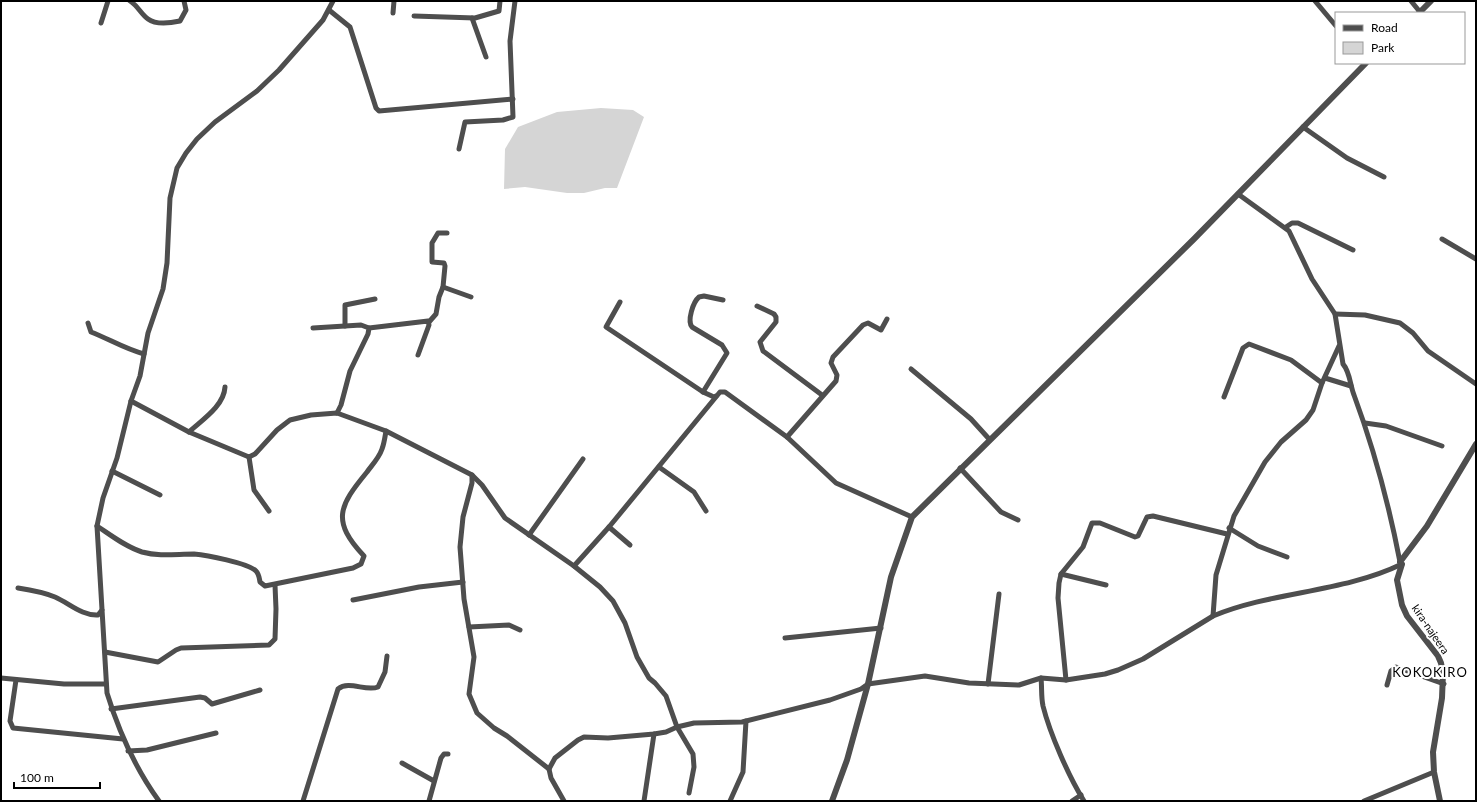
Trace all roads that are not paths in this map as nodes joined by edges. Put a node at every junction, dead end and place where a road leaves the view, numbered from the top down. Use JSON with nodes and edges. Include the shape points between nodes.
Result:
{"nodes":[{"id":1,"x":108,"y":1,"type":"edge"},
{"id":2,"x":130,"y":1,"type":"edge"},
{"id":3,"x":184,"y":1,"type":"edge"},
{"id":4,"x":333,"y":1,"type":"edge"},
{"id":5,"x":394,"y":1,"type":"edge"},
{"id":6,"x":500,"y":1,"type":"edge"},
{"id":7,"x":515,"y":1,"type":"edge"},
{"id":8,"x":1315,"y":1,"type":"edge"},
{"id":9,"x":1411,"y":1,"type":"edge"},
{"id":10,"x":1431,"y":1,"type":"edge"},
{"id":11,"x":329,"y":10,"type":"junction"},
{"id":12,"x":1419,"y":12,"type":"edge"},
{"id":13,"x":393,"y":13,"type":"dead end"},
{"id":14,"x":414,"y":16,"type":"dead end"},
{"id":15,"x":472,"y":18,"type":"junction"},
{"id":16,"x":101,"y":23,"type":"dead end"},
{"id":17,"x":1335,"y":25,"type":"edge"},
{"id":18,"x":486,"y":57,"type":"dead end"},
{"id":19,"x":1364,"y":64,"type":"edge"},
{"id":20,"x":513,"y":99,"type":"junction"},
{"id":21,"x":1303,"y":127,"type":"junction"},
{"id":22,"x":459,"y":149,"type":"dead end"},
{"id":23,"x":1384,"y":177,"type":"dead end"},
{"id":24,"x":1238,"y":194,"type":"junction"},
{"id":25,"x":1286,"y":227,"type":"junction"},
{"id":26,"x":447,"y":233,"type":"dead end"},
{"id":27,"x":1442,"y":239,"type":"dead end"},
{"id":28,"x":1353,"y":250,"type":"dead end"},
{"id":29,"x":1476,"y":259,"type":"edge"},
{"id":30,"x":443,"y":287,"type":"junction"},
{"id":31,"x":471,"y":298,"type":"dead end"},
{"id":32,"x":375,"y":299,"type":"dead end"},
{"id":33,"x":723,"y":300,"type":"dead end"},
{"id":34,"x":620,"y":302,"type":"dead end"},
{"id":35,"x":757,"y":306,"type":"dead end"},
{"id":36,"x":1335,"y":314,"type":"junction"},
{"id":37,"x":887,"y":319,"type":"dead end"},
{"id":38,"x":429,"y":322,"type":"junction"},
{"id":39,"x":88,"y":323,"type":"dead end"},
{"id":40,"x":345,"y":326,"type":"junction"},
{"id":41,"x":313,"y":328,"type":"dead end"},
{"id":42,"x":369,"y":328,"type":"junction"},
{"id":43,"x":1339,"y":345,"type":"junction"},
{"id":44,"x":144,"y":354,"type":"junction"},
{"id":45,"x":418,"y":355,"type":"dead end"},
{"id":46,"x":910,"y":369,"type":"dead end"},
{"id":47,"x":1323,"y":381,"type":"junction"},
{"id":48,"x":1476,"y":384,"type":"edge"},
{"id":49,"x":1351,"y":386,"type":"junction"},
{"id":50,"x":226,"y":387,"type":"dead end"},
{"id":51,"x":703,"y":392,"type":"junction"},
{"id":52,"x":822,"y":395,"type":"junction"},
{"id":53,"x":716,"y":396,"type":"junction"},
{"id":54,"x":1224,"y":397,"type":"dead end"},
{"id":55,"x":131,"y":401,"type":"junction"},
{"id":56,"x":337,"y":413,"type":"junction"},
{"id":57,"x":1365,"y":423,"type":"junction"},
{"id":58,"x":386,"y":431,"type":"junction"},
{"id":59,"x":189,"y":432,"type":"junction"},
{"id":60,"x":787,"y":437,"type":"junction"},
{"id":61,"x":990,"y":440,"type":"junction"},
{"id":62,"x":1476,"y":444,"type":"edge"},
{"id":63,"x":1442,"y":446,"type":"dead end"},
{"id":64,"x":249,"y":457,"type":"junction"},
{"id":65,"x":583,"y":459,"type":"dead end"},
{"id":66,"x":659,"y":467,"type":"junction"},
{"id":67,"x":960,"y":468,"type":"junction"},
{"id":68,"x":112,"y":471,"type":"junction"},
{"id":69,"x":472,"y":475,"type":"junction"},
{"id":70,"x":160,"y":495,"type":"dead end"},
{"id":71,"x":269,"y":511,"type":"dead end"},
{"id":72,"x":706,"y":511,"type":"dead end"},
{"id":73,"x":912,"y":517,"type":"junction"},
{"id":74,"x":1018,"y":520,"type":"dead end"},
{"id":75,"x":97,"y":526,"type":"junction"},
{"id":76,"x":609,"y":527,"type":"junction"},
{"id":77,"x":1229,"y":528,"type":"junction"},
{"id":78,"x":1227,"y":534,"type":"junction"},
{"id":79,"x":529,"y":535,"type":"junction"},
{"id":80,"x":630,"y":545,"type":"dead end"},
{"id":81,"x":1287,"y":557,"type":"dead end"},
{"id":82,"x":1401,"y":563,"type":"junction"},
{"id":83,"x":574,"y":566,"type":"junction"},
{"id":84,"x":1061,"y":574,"type":"junction"},
{"id":85,"x":463,"y":582,"type":"junction"},
{"id":86,"x":274,"y":585,"type":"junction"},
{"id":87,"x":1106,"y":585,"type":"dead end"},
{"id":88,"x":18,"y":588,"type":"dead end"},
{"id":89,"x":1000,"y":594,"type":"dead end"},
{"id":90,"x":353,"y":600,"type":"dead end"},
{"id":91,"x":102,"y":610,"type":"junction"},
{"id":92,"x":1213,"y":616,"type":"junction"},
{"id":93,"x":469,"y":627,"type":"junction"},
{"id":94,"x":881,"y":628,"type":"junction"},
{"id":95,"x":520,"y":630,"type":"dead end"},
{"id":96,"x":785,"y":638,"type":"dead end"},
{"id":97,"x":105,"y":652,"type":"junction"},
{"id":98,"x":386,"y":656,"type":"dead end"},
{"id":99,"x":1,"y":678,"type":"edge"},
{"id":100,"x":1041,"y":678,"type":"junction"},
{"id":101,"x":16,"y":680,"type":"junction"},
{"id":102,"x":1066,"y":680,"type":"junction"},
{"id":103,"x":106,"y":684,"type":"junction"},
{"id":104,"x":868,"y":684,"type":"junction"},
{"id":105,"x":988,"y":684,"type":"junction"},
{"id":106,"x":1444,"y":684,"type":"junction"},
{"id":107,"x":1387,"y":685,"type":"dead end"},
{"id":108,"x":260,"y":690,"type":"dead end"},
{"id":109,"x":111,"y":709,"type":"junction"},
{"id":110,"x":746,"y":721,"type":"junction"},
{"id":111,"x":677,"y":727,"type":"junction"},
{"id":112,"x":216,"y":733,"type":"dead end"},
{"id":113,"x":654,"y":734,"type":"junction"},
{"id":114,"x":123,"y":740,"type":"junction"},
{"id":115,"x":128,"y":751,"type":"junction"},
{"id":116,"x":448,"y":754,"type":"dead end"},
{"id":117,"x":402,"y":764,"type":"dead end"},
{"id":118,"x":549,"y":769,"type":"junction"},
{"id":119,"x":1434,"y":772,"type":"junction"},
{"id":120,"x":434,"y":781,"type":"junction"},
{"id":121,"x":689,"y":793,"type":"dead end"},
{"id":122,"x":1081,"y":796,"type":"junction"},
{"id":123,"x":159,"y":801,"type":"edge"},
{"id":124,"x":303,"y":801,"type":"edge"},
{"id":125,"x":429,"y":801,"type":"edge"},
{"id":126,"x":564,"y":801,"type":"edge"},
{"id":127,"x":644,"y":801,"type":"edge"},
{"id":128,"x":730,"y":801,"type":"edge"},
{"id":129,"x":832,"y":801,"type":"edge"},
{"id":130,"x":1072,"y":801,"type":"edge"},
{"id":131,"x":1084,"y":801,"type":"edge"},
{"id":132,"x":1364,"y":801,"type":"edge"},
{"id":133,"x":1440,"y":801,"type":"edge"}],
"edges":[{"from":1,"to":16,"type":"street"},
{"from":2,"to":3,"type":"street","via":[[149,20],[168,23],[180,21],[186,10]]},
{"from":4,"to":11,"type":"street"},
{"from":5,"to":13,"type":"street"},
{"from":6,"to":15,"type":"street","via":[[499,11]]},
{"from":7,"to":20,"type":"street","via":[[510,41]]},
{"from":8,"to":17,"type":"street"},
{"from":9,"to":12,"type":"street"},
{"from":10,"to":12,"type":"street"},
{"from":11,"to":20,"type":"street","via":[[350,27],[376,108],[379,110]]},
{"from":11,"to":44,"type":"street","via":[[280,70],[197,139],[177,168],[170,198],[165,278],[150,322]]},
{"from":14,"to":15,"type":"street"},
{"from":15,"to":18,"type":"street"},
{"from":19,"to":21,"type":"street"},
{"from":20,"to":22,"type":"street","via":[[512,119],[465,122]]},
{"from":21,"to":23,"type":"street","via":[[1347,158]]},
{"from":21,"to":24,"type":"street"},
{"from":24,"to":25,"type":"street"},
{"from":24,"to":61,"type":"street"},
{"from":25,"to":28,"type":"street","via":[[1298,223]]},
{"from":25,"to":36,"type":"street","via":[[1312,279]]},
{"from":26,"to":30,"type":"street","via":[[436,234],[431,250],[432,262],[445,264]]},
{"from":27,"to":29,"type":"street"},
{"from":30,"to":31,"type":"street"},
{"from":30,"to":38,"type":"street","via":[[436,314]]},
{"from":32,"to":40,"type":"street","via":[[345,305]]},
{"from":33,"to":51,"type":"street","via":[[699,297],[690,320],[692,328],[722,345],[727,353]]},
{"from":34,"to":51,"type":"street","via":[[606,327]]},
{"from":35,"to":52,"type":"street","via":[[776,317],[776,322],[760,342],[763,351]]},
{"from":36,"to":43,"type":"street"},
{"from":36,"to":48,"type":"street","via":[[1365,315],[1400,323],[1413,333],[1428,351]]},
{"from":37,"to":52,"type":"street","via":[[880,330],[868,323],[862,325],[833,357],[832,364],[837,378]]},
{"from":38,"to":42,"type":"street"},
{"from":38,"to":45,"type":"street"},
{"from":39,"to":44,"type":"street","via":[[91,332],[129,350]]},
{"from":40,"to":41,"type":"street"},
{"from":40,"to":42,"type":"street","via":[[362,325]]},
{"from":42,"to":56,"type":"street","via":[[350,370]]},
{"from":43,"to":47,"type":"street"},
{"from":43,"to":49,"type":"street"},
{"from":44,"to":55,"type":"street","via":[[140,376]]},
{"from":46,"to":61,"type":"street","via":[[971,419]]},
{"from":47,"to":49,"type":"street"},
{"from":47,"to":54,"type":"street","via":[[1292,360],[1249,344],[1244,348]]},
{"from":47,"to":77,"type":"street","via":[[1314,410],[1281,442],[1265,462]]},
{"from":49,"to":57,"type":"street"},
{"from":50,"to":59,"type":"street","via":[[224,397],[218,405]]},
{"from":51,"to":53,"type":"street"},
{"from":52,"to":60,"type":"street"},
{"from":53,"to":60,"type":"street","via":[[720,392],[725,392]]},
{"from":53,"to":66,"type":"street"},
{"from":55,"to":59,"type":"street"},
{"from":55,"to":68,"type":"street"},
{"from":56,"to":58,"type":"street"},
{"from":56,"to":64,"type":"street","via":[[290,420]]},
{"from":57,"to":63,"type":"street","via":[[1386,426]]},
{"from":57,"to":82,"type":"street","via":[[1384,488]]},
{"from":58,"to":69,"type":"street"},
{"from":58,"to":86,"type":"street","via":[[382,449],[346,499],[343,513],[344,531],[364,556],[363,562],[353,568]]},
{"from":59,"to":64,"type":"street"},
{"from":60,"to":73,"type":"street","via":[[840,486]]},
{"from":61,"to":67,"type":"street"},
{"from":62,"to":82,"type":"street","name":"kira-najeera","via":[[1427,526]]},
{"from":64,"to":71,"type":"street","via":[[254,490]]},
{"from":65,"to":79,"type":"street"},
{"from":66,"to":72,"type":"street","via":[[694,492]]},
{"from":66,"to":76,"type":"street"},
{"from":67,"to":73,"type":"street"},
{"from":67,"to":74,"type":"street","via":[[1001,512]]},
{"from":68,"to":70,"type":"street"},
{"from":68,"to":75,"type":"street"},
{"from":69,"to":79,"type":"street","via":[[505,518]]},
{"from":69,"to":85,"type":"street","via":[[461,526]]},
{"from":73,"to":94,"type":"street","via":[[891,577]]},
{"from":75,"to":86,"type":"street","via":[[142,552],[158,555],[203,555],[245,564],[259,574],[263,585]]},
{"from":75,"to":91,"type":"street"},
{"from":76,"to":80,"type":"street"},
{"from":76,"to":83,"type":"street"},
{"from":77,"to":78,"type":"street"},
{"from":77,"to":81,"type":"street","via":[[1258,546]]},
{"from":78,"to":84,"type":"street","via":[[1153,516],[1147,517],[1135,538],[1094,522],[1083,547]]},
{"from":78,"to":92,"type":"street","via":[[1216,575]]},
{"from":79,"to":83,"type":"street"},
{"from":82,"to":92,"type":"street","via":[[1376,576],[1323,590],[1246,605]]},
{"from":82,"to":106,"type":"street","name":"kira-najeera","via":[[1397,580],[1402,605],[1441,663]]},
{"from":83,"to":111,"type":"street","via":[[613,600],[625,623],[637,657],[649,678],[666,696]]},
{"from":84,"to":87,"type":"street"},
{"from":84,"to":102,"type":"street","via":[[1058,598]]},
{"from":85,"to":90,"type":"street","via":[[419,587]]},
{"from":85,"to":93,"type":"street"},
{"from":86,"to":97,"type":"street","via":[[275,639],[269,645],[182,648],[158,662]]},
{"from":88,"to":91,"type":"street","via":[[55,597],[90,615],[98,615]]},
{"from":89,"to":105,"type":"street"},
{"from":91,"to":97,"type":"street"},
{"from":92,"to":102,"type":"street","via":[[1130,665],[1105,674]]},
{"from":93,"to":95,"type":"street","via":[[509,625]]},
{"from":93,"to":118,"type":"street","via":[[474,657],[469,694],[474,708],[494,728]]},
{"from":94,"to":96,"type":"street"},
{"from":94,"to":104,"type":"street"},
{"from":97,"to":103,"type":"street"},
{"from":98,"to":124,"type":"street","via":[[385,672],[378,687],[350,686],[338,689]]},
{"from":99,"to":101,"type":"street"},
{"from":100,"to":102,"type":"street"},
{"from":100,"to":105,"type":"street","via":[[1019,685]]},
{"from":100,"to":122,"type":"street","via":[[1043,705]]},
{"from":101,"to":103,"type":"street"},
{"from":101,"to":114,"type":"street","via":[[10,721],[13,728]]},
{"from":103,"to":109,"type":"street"},
{"from":104,"to":105,"type":"street","via":[[925,676]]},
{"from":104,"to":110,"type":"street","via":[[843,696]]},
{"from":104,"to":129,"type":"street","via":[[847,760]]},
{"from":106,"to":107,"type":"street","via":[[1396,667],[1391,671]]},
{"from":106,"to":119,"type":"street","name":"kira-najeera","via":[[1434,738]]},
{"from":108,"to":109,"type":"street","via":[[212,704],[200,697]]},
{"from":109,"to":114,"type":"street"},
{"from":110,"to":111,"type":"street","via":[[730,724],[694,723]]},
{"from":110,"to":128,"type":"street","via":[[743,772]]},
{"from":111,"to":113,"type":"street"},
{"from":111,"to":121,"type":"street","via":[[695,760]]},
{"from":112,"to":115,"type":"street","via":[[147,750]]},
{"from":113,"to":118,"type":"street","via":[[608,738],[582,737],[555,758]]},
{"from":113,"to":127,"type":"street"},
{"from":114,"to":115,"type":"street"},
{"from":115,"to":123,"type":"street"},
{"from":116,"to":120,"type":"street","via":[[442,756]]},
{"from":117,"to":120,"type":"street"},
{"from":118,"to":126,"type":"street","via":[[551,778]]},
{"from":119,"to":132,"type":"street"},
{"from":119,"to":133,"type":"street","name":"kira-najeera"},
{"from":120,"to":125,"type":"street"},
{"from":122,"to":130,"type":"street"},
{"from":122,"to":131,"type":"street"}]}
